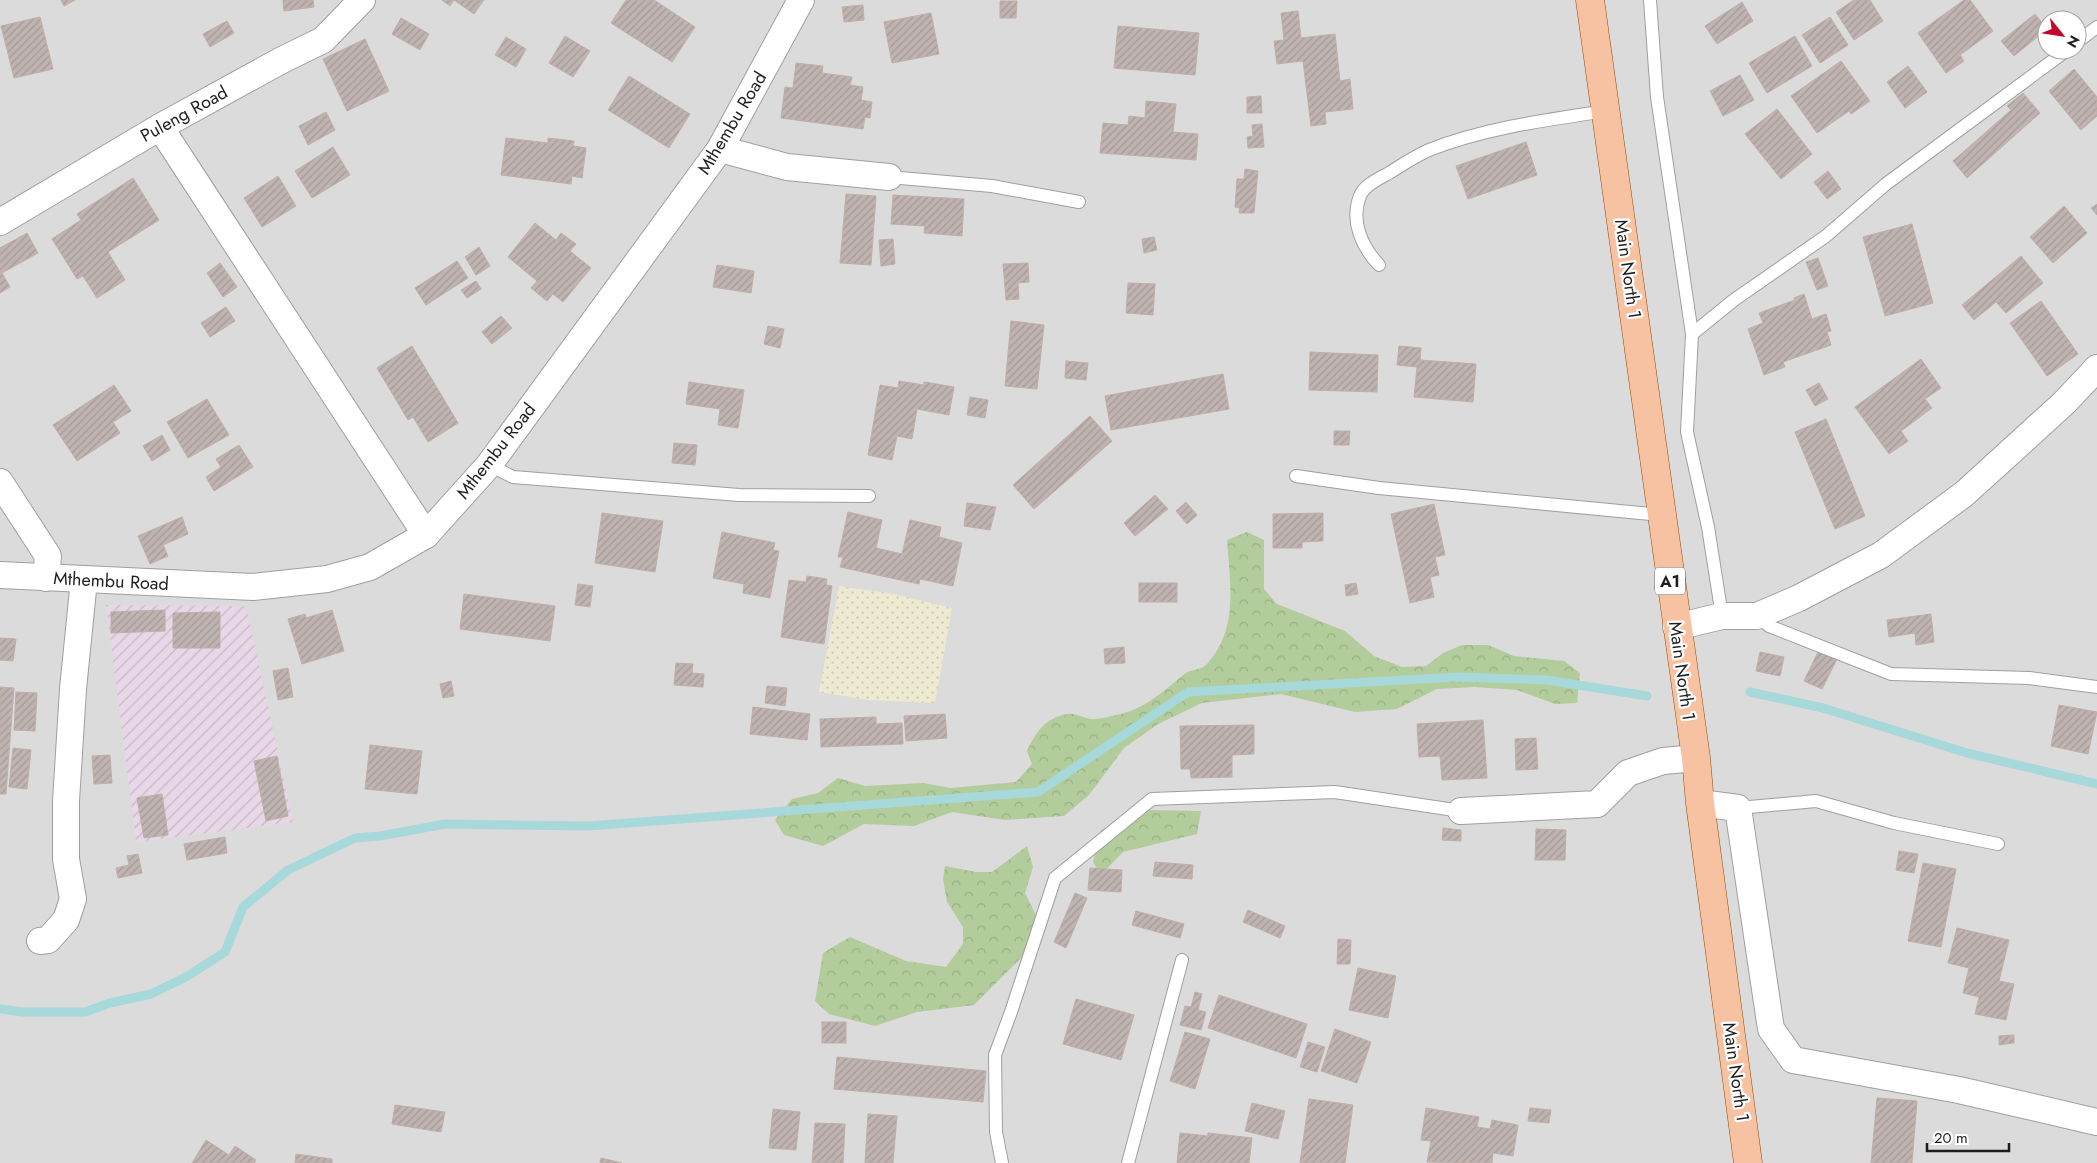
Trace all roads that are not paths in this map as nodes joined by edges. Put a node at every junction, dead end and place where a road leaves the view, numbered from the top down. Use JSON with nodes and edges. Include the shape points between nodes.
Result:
{"nodes":[{"id":1,"x":362,"y":0,"type":"edge"},
{"id":2,"x":801,"y":0,"type":"edge"},
{"id":3,"x":1590,"y":0,"type":"edge"},
{"id":4,"x":1650,"y":0,"type":"edge"},
{"id":5,"x":2053,"y":60,"type":"edge"},
{"id":6,"x":1606,"y":111,"type":"junction"},
{"id":7,"x":160,"y":126,"type":"junction"},
{"id":8,"x":720,"y":149,"type":"junction"},
{"id":9,"x":889,"y":177,"type":"joint"},
{"id":10,"x":1078,"y":202,"type":"dead end"},
{"id":11,"x":0,"y":222,"type":"edge"},
{"id":12,"x":1379,"y":265,"type":"dead end"},
{"id":13,"x":1692,"y":334,"type":"junction"},
{"id":14,"x":2097,"y":368,"type":"edge"},
{"id":15,"x":489,"y":465,"type":"junction"},
{"id":16,"x":1296,"y":476,"type":"dead end"},
{"id":17,"x":0,"y":482,"type":"edge"},
{"id":18,"x":869,"y":496,"type":"dead end"},
{"id":19,"x":1661,"y":515,"type":"junction"},
{"id":20,"x":426,"y":535,"type":"junction"},
{"id":21,"x":0,"y":575,"type":"edge"},
{"id":22,"x":46,"y":578,"type":"junction"},
{"id":23,"x":84,"y":580,"type":"junction"},
{"id":24,"x":1722,"y":616,"type":"junction"},
{"id":25,"x":1758,"y":616,"type":"junction"},
{"id":26,"x":1676,"y":627,"type":"junction"},
{"id":27,"x":2097,"y":687,"type":"edge"},
{"id":28,"x":1696,"y":758,"type":"junction"},
{"id":29,"x":1700,"y":803,"type":"junction"},
{"id":30,"x":1738,"y":808,"type":"junction"},
{"id":31,"x":1462,"y":811,"type":"joint"},
{"id":32,"x":1998,"y":844,"type":"dead end"},
{"id":33,"x":40,"y":941,"type":"dead end"},
{"id":34,"x":1182,"y":960,"type":"dead end"},
{"id":35,"x":2097,"y":1122,"type":"edge"},
{"id":36,"x":1002,"y":1163,"type":"edge"},
{"id":37,"x":1128,"y":1163,"type":"edge"},
{"id":38,"x":1748,"y":1163,"type":"edge"}],
"edges":[{"from":1,"to":7,"type":"street","name":"Puleng Road","via":[[323,40]]},
{"from":2,"to":8,"type":"street","name":"Mthembu Road"},
{"from":3,"to":6,"type":"main road","name":"Main North 1","number":"A1"},
{"from":4,"to":13,"type":"lane","via":[[1657,97]]},
{"from":5,"to":13,"type":"lane","via":[[1886,184],[1826,236],[1734,300]]},
{"from":6,"to":12,"type":"lane","via":[[1502,127],[1428,150],[1373,182],[1360,195],[1358,228],[1365,250]]},
{"from":6,"to":19,"type":"main road","name":"Main North 1","number":"A1"},
{"from":7,"to":11,"type":"street","name":"Puleng Road"},
{"from":7,"to":20,"type":"street"},
{"from":8,"to":9,"type":"street","via":[[787,167]]},
{"from":8,"to":15,"type":"street","name":"Mthembu Road"},
{"from":9,"to":10,"type":"lane","via":[[992,186]]},
{"from":13,"to":24,"type":"lane","via":[[1688,432]]},
{"from":14,"to":25,"type":"street","via":[[2064,404],[1964,494],[1881,555]]},
{"from":15,"to":18,"type":"lane","via":[[513,477],[739,495]]},
{"from":15,"to":20,"type":"street","name":"Mthembu Road"},
{"from":16,"to":19,"type":"lane","via":[[1379,488]]},
{"from":17,"to":22,"type":"street","via":[[48,556]]},
{"from":19,"to":26,"type":"main road","name":"Main North 1","number":"A1"},
{"from":20,"to":23,"type":"street","name":"Mthembu Road","via":[[370,567],[326,579],[253,588]]},
{"from":21,"to":22,"type":"street","name":"Mthembu Road"},
{"from":22,"to":23,"type":"street","name":"Mthembu Road"},
{"from":23,"to":33,"type":"street","via":[[66,801],[66,860],[73,899],[66,920],[48,940]]},
{"from":24,"to":25,"type":"street"},
{"from":24,"to":26,"type":"street"},
{"from":25,"to":27,"type":"lane","via":[[1769,626],[1891,674],[2029,678]]},
{"from":26,"to":28,"type":"main road","name":"Main North 1","number":"A1"},
{"from":28,"to":29,"type":"main road","name":"Main North 1","number":"A1"},
{"from":28,"to":31,"type":"street","via":[[1663,761],[1628,773],[1597,804]]},
{"from":29,"to":30,"type":"street"},
{"from":29,"to":38,"type":"main road","name":"Main North 1","number":"A1"},
{"from":30,"to":32,"type":"lane","via":[[1816,801],[1894,823]]},
{"from":30,"to":35,"type":"street","via":[[1771,1029],[1793,1060],[1959,1090]]},
{"from":31,"to":36,"type":"lane","via":[[1335,792],[1152,799],[1055,878],[994,1055],[996,1132]]},
{"from":34,"to":37,"type":"lane"}]}
